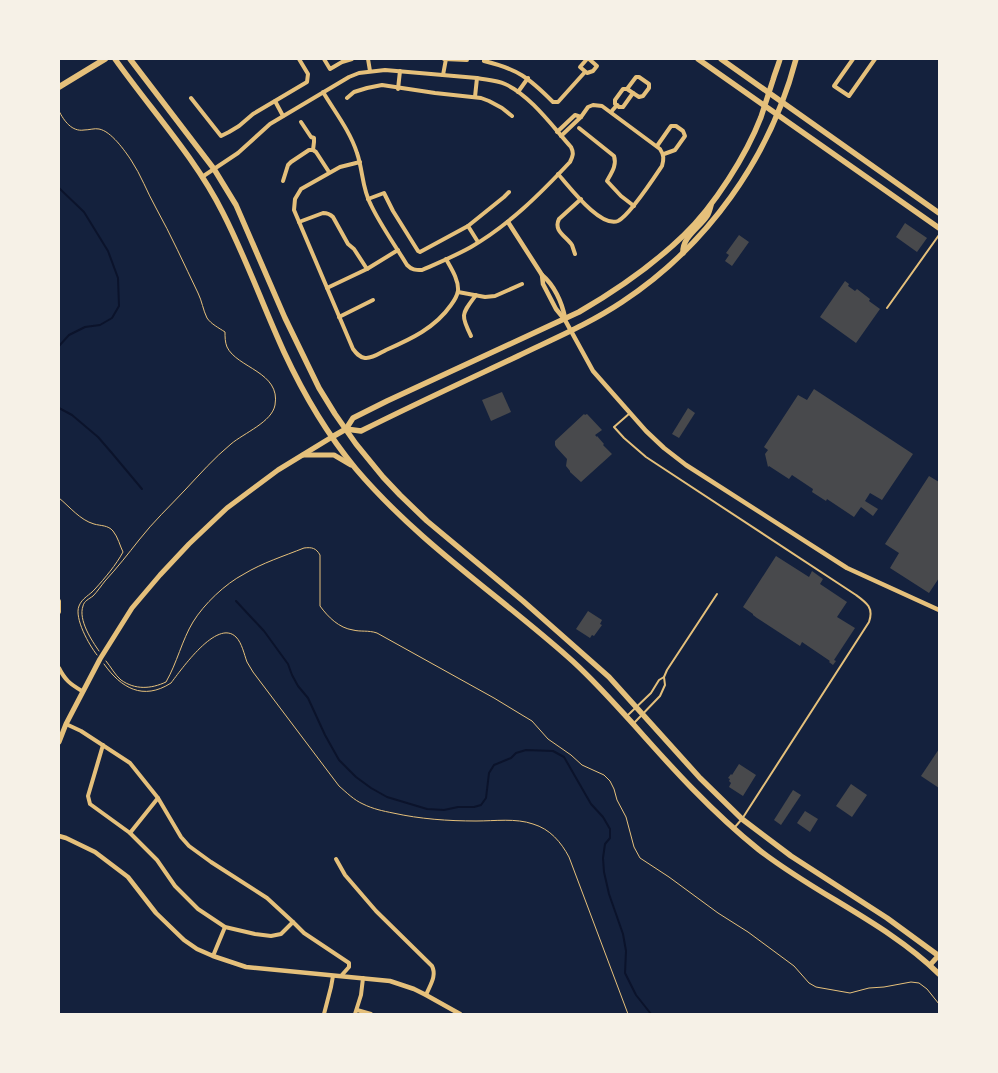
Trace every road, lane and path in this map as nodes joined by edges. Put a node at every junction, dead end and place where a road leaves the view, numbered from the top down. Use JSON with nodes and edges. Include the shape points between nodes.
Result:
{"nodes":[{"id":1,"x":105,"y":59,"type":"edge"},
{"id":2,"x":115,"y":59,"type":"edge"},
{"id":3,"x":130,"y":59,"type":"edge"},
{"id":4,"x":299,"y":59,"type":"edge"},
{"id":5,"x":324,"y":59,"type":"edge"},
{"id":6,"x":352,"y":59,"type":"edge"},
{"id":7,"x":368,"y":59,"type":"edge"},
{"id":8,"x":445,"y":59,"type":"edge"},
{"id":9,"x":467,"y":59,"type":"edge"},
{"id":10,"x":485,"y":59,"type":"edge"},
{"id":11,"x":588,"y":59,"type":"edge"},
{"id":12,"x":698,"y":59,"type":"edge"},
{"id":13,"x":721,"y":59,"type":"edge"},
{"id":14,"x":780,"y":59,"type":"edge"},
{"id":15,"x":796,"y":59,"type":"edge"},
{"id":16,"x":854,"y":59,"type":"edge"},
{"id":17,"x":874,"y":59,"type":"edge"},
{"id":18,"x":370,"y":71,"type":"junction"},
{"id":19,"x":400,"y":71,"type":"junction"},
{"id":20,"x":585,"y":72,"type":"junction"},
{"id":21,"x":444,"y":75,"type":"junction"},
{"id":22,"x":478,"y":78,"type":"junction"},
{"id":23,"x":528,"y":78,"type":"junction"},
{"id":24,"x":61,"y":86,"type":"edge"},
{"id":25,"x":398,"y":89,"type":"junction"},
{"id":26,"x":627,"y":89,"type":"junction"},
{"id":27,"x":323,"y":92,"type":"junction"},
{"id":28,"x":518,"y":92,"type":"junction"},
{"id":29,"x":633,"y":93,"type":"junction"},
{"id":30,"x":769,"y":93,"type":"junction"},
{"id":31,"x":475,"y":97,"type":"junction"},
{"id":32,"x":191,"y":98,"type":"dead end"},
{"id":33,"x":347,"y":98,"type":"dead end"},
{"id":34,"x":275,"y":101,"type":"junction"},
{"id":35,"x":782,"y":102,"type":"junction"},
{"id":36,"x":617,"y":105,"type":"junction"},
{"id":37,"x":764,"y":106,"type":"junction"},
{"id":38,"x":59,"y":112,"type":"edge"},
{"id":39,"x":611,"y":112,"type":"junction"},
{"id":40,"x":778,"y":114,"type":"junction"},
{"id":41,"x":283,"y":116,"type":"junction"},
{"id":42,"x":512,"y":116,"type":"dead end"},
{"id":43,"x":301,"y":122,"type":"dead end"},
{"id":44,"x":579,"y":128,"type":"dead end"},
{"id":45,"x":559,"y":134,"type":"junction"},
{"id":46,"x":656,"y":146,"type":"junction"},
{"id":47,"x":313,"y":150,"type":"junction"},
{"id":48,"x":664,"y":154,"type":"junction"},
{"id":49,"x":360,"y":162,"type":"junction"},
{"id":50,"x":214,"y":169,"type":"junction"},
{"id":51,"x":328,"y":172,"type":"junction"},
{"id":52,"x":558,"y":174,"type":"junction"},
{"id":53,"x":202,"y":177,"type":"junction"},
{"id":54,"x":283,"y":181,"type":"dead end"},
{"id":55,"x":509,"y":192,"type":"dead end"},
{"id":56,"x":368,"y":199,"type":"junction"},
{"id":57,"x":580,"y":199,"type":"junction"},
{"id":58,"x":711,"y":203,"type":"junction"},
{"id":59,"x":634,"y":206,"type":"junction"},
{"id":60,"x":939,"y":213,"type":"edge"},
{"id":61,"x":299,"y":222,"type":"junction"},
{"id":62,"x":508,"y":222,"type":"junction"},
{"id":63,"x":468,"y":226,"type":"junction"},
{"id":64,"x":939,"y":228,"type":"edge"},
{"id":65,"x":939,"y":235,"type":"edge"},
{"id":66,"x":478,"y":242,"type":"junction"},
{"id":67,"x":398,"y":250,"type":"junction"},
{"id":68,"x":683,"y":253,"type":"junction"},
{"id":69,"x":575,"y":254,"type":"dead end"},
{"id":70,"x":446,"y":259,"type":"junction"},
{"id":71,"x":367,"y":269,"type":"junction"},
{"id":72,"x":522,"y":284,"type":"dead end"},
{"id":73,"x":327,"y":288,"type":"junction"},
{"id":74,"x":458,"y":292,"type":"junction"},
{"id":75,"x":476,"y":296,"type":"junction"},
{"id":76,"x":373,"y":300,"type":"dead end"},
{"id":77,"x":888,"y":308,"type":"dead end"},
{"id":78,"x":338,"y":317,"type":"junction"},
{"id":79,"x":565,"y":320,"type":"junction"},
{"id":80,"x":571,"y":331,"type":"junction"},
{"id":81,"x":471,"y":336,"type":"dead end"},
{"id":82,"x":630,"y":413,"type":"junction"},
{"id":83,"x":346,"y":429,"type":"junction"},
{"id":84,"x":332,"y":437,"type":"junction"},
{"id":85,"x":300,"y":456,"type":"junction"},
{"id":86,"x":353,"y":466,"type":"junction"},
{"id":87,"x":59,"y":499,"type":"edge"},
{"id":88,"x":717,"y":594,"type":"dead end"},
{"id":89,"x":59,"y":601,"type":"edge"},
{"id":90,"x":939,"y":610,"type":"edge"},
{"id":91,"x":59,"y":612,"type":"edge"},
{"id":92,"x":96,"y":654,"type":"dead end"},
{"id":93,"x":101,"y":661,"type":"dead end"},
{"id":94,"x":59,"y":668,"type":"edge"},
{"id":95,"x":664,"y":677,"type":"junction"},
{"id":96,"x":82,"y":691,"type":"junction"},
{"id":97,"x":636,"y":707,"type":"junction"},
{"id":98,"x":643,"y":714,"type":"junction"},
{"id":99,"x":626,"y":716,"type":"junction"},
{"id":100,"x":66,"y":724,"type":"junction"},
{"id":101,"x":633,"y":724,"type":"junction"},
{"id":102,"x":59,"y":742,"type":"edge"},
{"id":103,"x":103,"y":745,"type":"junction"},
{"id":104,"x":158,"y":798,"type":"junction"},
{"id":105,"x":742,"y":819,"type":"junction"},
{"id":106,"x":734,"y":828,"type":"junction"},
{"id":107,"x":130,"y":833,"type":"junction"},
{"id":108,"x":59,"y":836,"type":"edge"},
{"id":109,"x":336,"y":859,"type":"dead end"},
{"id":110,"x":293,"y":922,"type":"junction"},
{"id":111,"x":225,"y":927,"type":"junction"},
{"id":112,"x":939,"y":955,"type":"edge"},
{"id":113,"x":213,"y":956,"type":"junction"},
{"id":114,"x":930,"y":965,"type":"junction"},
{"id":115,"x":939,"y":974,"type":"edge"},
{"id":116,"x":333,"y":976,"type":"junction"},
{"id":117,"x":341,"y":976,"type":"junction"},
{"id":118,"x":363,"y":978,"type":"junction"},
{"id":119,"x":426,"y":995,"type":"junction"},
{"id":120,"x":939,"y":1004,"type":"edge"},
{"id":121,"x":356,"y":1012,"type":"edge"},
{"id":122,"x":324,"y":1014,"type":"edge"},
{"id":123,"x":371,"y":1014,"type":"edge"},
{"id":124,"x":460,"y":1014,"type":"edge"},
{"id":125,"x":628,"y":1014,"type":"edge"}],
"edges":[{"from":1,"to":24,"type":"highway"},
{"from":2,"to":53,"type":"main road"},
{"from":3,"to":50,"type":"main road"},
{"from":4,"to":34,"type":"street","via":[[308,74],[307,82]]},
{"from":5,"to":6,"type":"street","via":[[330,69]]},
{"from":7,"to":18,"type":"street"},
{"from":8,"to":9,"type":"street"},
{"from":8,"to":21,"type":"street"},
{"from":10,"to":23,"type":"street"},
{"from":11,"to":20,"type":"street","via":[[580,67]]},
{"from":11,"to":20,"type":"street","via":[[598,66],[590,73]]},
{"from":12,"to":37,"type":"main road"},
{"from":13,"to":30,"type":"main road"},
{"from":14,"to":30,"type":"main road"},
{"from":15,"to":35,"type":"main road"},
{"from":16,"to":17,"type":"street","via":[[834,86],[849,96]]},
{"from":18,"to":19,"type":"street"},
{"from":18,"to":27,"type":"street","via":[[348,77]]},
{"from":19,"to":21,"type":"street"},
{"from":19,"to":25,"type":"street"},
{"from":20,"to":23,"type":"street","via":[[558,102]]},
{"from":21,"to":22,"type":"street"},
{"from":22,"to":28,"type":"street","via":[[505,84]]},
{"from":22,"to":31,"type":"street"},
{"from":23,"to":28,"type":"street"},
{"from":25,"to":31,"type":"street"},
{"from":25,"to":33,"type":"street","via":[[382,85],[354,92]]},
{"from":26,"to":29,"type":"street"},
{"from":26,"to":29,"type":"street","via":[[636,77],[649,84],[650,88],[643,96]]},
{"from":26,"to":36,"type":"street","via":[[615,100]]},
{"from":27,"to":41,"type":"street"},
{"from":27,"to":49,"type":"street","via":[[351,139]]},
{"from":28,"to":45,"type":"street"},
{"from":29,"to":36,"type":"street","via":[[623,107]]},
{"from":30,"to":35,"type":"main road"},
{"from":30,"to":37,"type":"main road"},
{"from":31,"to":42,"type":"street","via":[[489,101]]},
{"from":32,"to":34,"type":"street","via":[[221,136]]},
{"from":34,"to":41,"type":"street"},
{"from":35,"to":40,"type":"main road"},
{"from":35,"to":60,"type":"main road"},
{"from":36,"to":39,"type":"street"},
{"from":37,"to":40,"type":"main road"},
{"from":37,"to":58,"type":"main road","via":[[748,145]]},
{"from":38,"to":120,"type":"path","via":[[73,128],[81,131],[100,129],[112,136],[130,159],[190,275],[207,318],[225,332],[232,354],[267,379],[276,404],[267,420],[231,444],[207,466],[139,539],[83,606],[82,616],[90,639],[120,679],[142,688],[166,682],[193,622],[213,598],[244,574],[312,547],[320,555],[320,606],[335,622],[352,630],[377,633],[532,721],[582,765],[610,781],[640,858],[794,966],[809,983],[850,993],[919,983]]},
{"from":39,"to":45,"type":"street","via":[[602,106],[588,107],[580,117],[575,115]]},
{"from":39,"to":46,"type":"street"},
{"from":40,"to":64,"type":"main road"},
{"from":40,"to":68,"type":"main road","via":[[744,180]]},
{"from":41,"to":50,"type":"street"},
{"from":43,"to":47,"type":"street","via":[[314,138]]},
{"from":44,"to":59,"type":"street","via":[[614,156],[615,166],[607,181]]},
{"from":45,"to":52,"type":"street","via":[[574,154]]},
{"from":46,"to":48,"type":"street"},
{"from":46,"to":48,"type":"street","via":[[671,126],[684,131],[685,136],[675,150]]},
{"from":47,"to":51,"type":"street"},
{"from":47,"to":54,"type":"street","via":[[288,165]]},
{"from":48,"to":59,"type":"street","via":[[662,166]]},
{"from":49,"to":51,"type":"street"},
{"from":49,"to":56,"type":"street"},
{"from":50,"to":53,"type":"street"},
{"from":50,"to":83,"type":"main road","via":[[236,205],[319,388]]},
{"from":51,"to":61,"type":"street","via":[[301,190],[294,199]]},
{"from":52,"to":57,"type":"street"},
{"from":52,"to":62,"type":"street"},
{"from":53,"to":84,"type":"main road","via":[[223,212],[284,352]]},
{"from":55,"to":63,"type":"street"},
{"from":56,"to":63,"type":"street","via":[[384,193],[420,252]]},
{"from":56,"to":67,"type":"street"},
{"from":57,"to":59,"type":"street","via":[[611,222],[618,221]]},
{"from":57,"to":69,"type":"street","via":[[557,223]]},
{"from":58,"to":68,"type":"main road","via":[[706,217],[685,241]]},
{"from":58,"to":79,"type":"main road","via":[[686,234],[647,267],[604,298]]},
{"from":61,"to":71,"type":"street","via":[[323,213],[330,214]]},
{"from":61,"to":73,"type":"street"},
{"from":62,"to":66,"type":"street"},
{"from":62,"to":79,"type":"street","via":[[542,275],[543,284]]},
{"from":63,"to":66,"type":"street"},
{"from":65,"to":77,"type":"lane"},
{"from":66,"to":70,"type":"street"},
{"from":67,"to":70,"type":"street","via":[[407,265],[416,270]]},
{"from":67,"to":71,"type":"street"},
{"from":68,"to":80,"type":"main road","via":[[627,299]]},
{"from":70,"to":74,"type":"street","via":[[457,280]]},
{"from":71,"to":73,"type":"street"},
{"from":72,"to":75,"type":"street","via":[[495,296]]},
{"from":73,"to":78,"type":"street"},
{"from":74,"to":75,"type":"street"},
{"from":74,"to":78,"type":"street","via":[[448,309],[426,330],[370,358],[356,354]]},
{"from":75,"to":81,"type":"street","via":[[464,313]]},
{"from":76,"to":78,"type":"street"},
{"from":79,"to":80,"type":"street"},
{"from":79,"to":83,"type":"main road","via":[[387,400],[352,418]]},
{"from":80,"to":82,"type":"street","via":[[593,371]]},
{"from":80,"to":83,"type":"main road","via":[[361,431]]},
{"from":82,"to":90,"type":"street","via":[[664,448],[686,465],[831,558]]},
{"from":82,"to":105,"type":"lane","via":[[614,427],[646,457],[869,606],[871,616],[868,622]]},
{"from":83,"to":84,"type":"main road"},
{"from":83,"to":97,"type":"main road","via":[[375,468],[404,499],[580,651]]},
{"from":84,"to":85,"type":"main road"},
{"from":84,"to":86,"type":"main road"},
{"from":85,"to":86,"type":"main road","via":[[330,454]]},
{"from":85,"to":96,"type":"main road","via":[[227,508],[160,575],[132,608]]},
{"from":86,"to":99,"type":"main road","via":[[416,532],[568,657]]},
{"from":87,"to":92,"type":"path","via":[[85,520],[109,527],[124,552],[78,609],[85,637]]},
{"from":88,"to":95,"type":"lane"},
{"from":89,"to":91,"type":"street"},
{"from":93,"to":125,"type":"path","via":[[117,680],[134,690],[158,689],[171,683],[204,644],[223,632],[230,633],[240,642],[253,672],[339,786],[350,796],[375,809],[414,817],[446,821],[520,821],[550,833],[568,857]]},
{"from":94,"to":96,"type":"street","via":[[70,684]]},
{"from":95,"to":97,"type":"lane"},
{"from":95,"to":98,"type":"lane","via":[[664,689]]},
{"from":96,"to":100,"type":"main road"},
{"from":97,"to":98,"type":"main road"},
{"from":97,"to":99,"type":"lane"},
{"from":98,"to":101,"type":"lane"},
{"from":98,"to":105,"type":"main road"},
{"from":99,"to":101,"type":"main road"},
{"from":100,"to":102,"type":"main road"},
{"from":100,"to":103,"type":"street"},
{"from":101,"to":106,"type":"main road","via":[[709,806]]},
{"from":103,"to":104,"type":"street","via":[[130,763]]},
{"from":103,"to":107,"type":"street","via":[[88,796],[90,804]]},
{"from":104,"to":107,"type":"street"},
{"from":104,"to":110,"type":"street","via":[[189,846],[267,898]]},
{"from":105,"to":106,"type":"lane"},
{"from":105,"to":112,"type":"main road","via":[[791,856]]},
{"from":106,"to":114,"type":"main road","via":[[784,868],[882,929]]},
{"from":107,"to":111,"type":"street","via":[[198,909]]},
{"from":108,"to":113,"type":"street","via":[[95,852],[128,877],[171,929],[197,949]]},
{"from":109,"to":119,"type":"street","via":[[345,876],[376,911],[432,966],[434,978]]},
{"from":110,"to":111,"type":"street","via":[[281,934],[271,936]]},
{"from":110,"to":117,"type":"street","via":[[349,963]]},
{"from":111,"to":113,"type":"street"},
{"from":112,"to":114,"type":"main road"},
{"from":113,"to":116,"type":"street","via":[[246,967]]},
{"from":114,"to":115,"type":"main road"},
{"from":116,"to":117,"type":"street"},
{"from":116,"to":122,"type":"street"},
{"from":117,"to":118,"type":"street"},
{"from":118,"to":119,"type":"street","via":[[390,982]]},
{"from":118,"to":121,"type":"street"},
{"from":119,"to":124,"type":"street"},
{"from":121,"to":123,"type":"street"}]}
